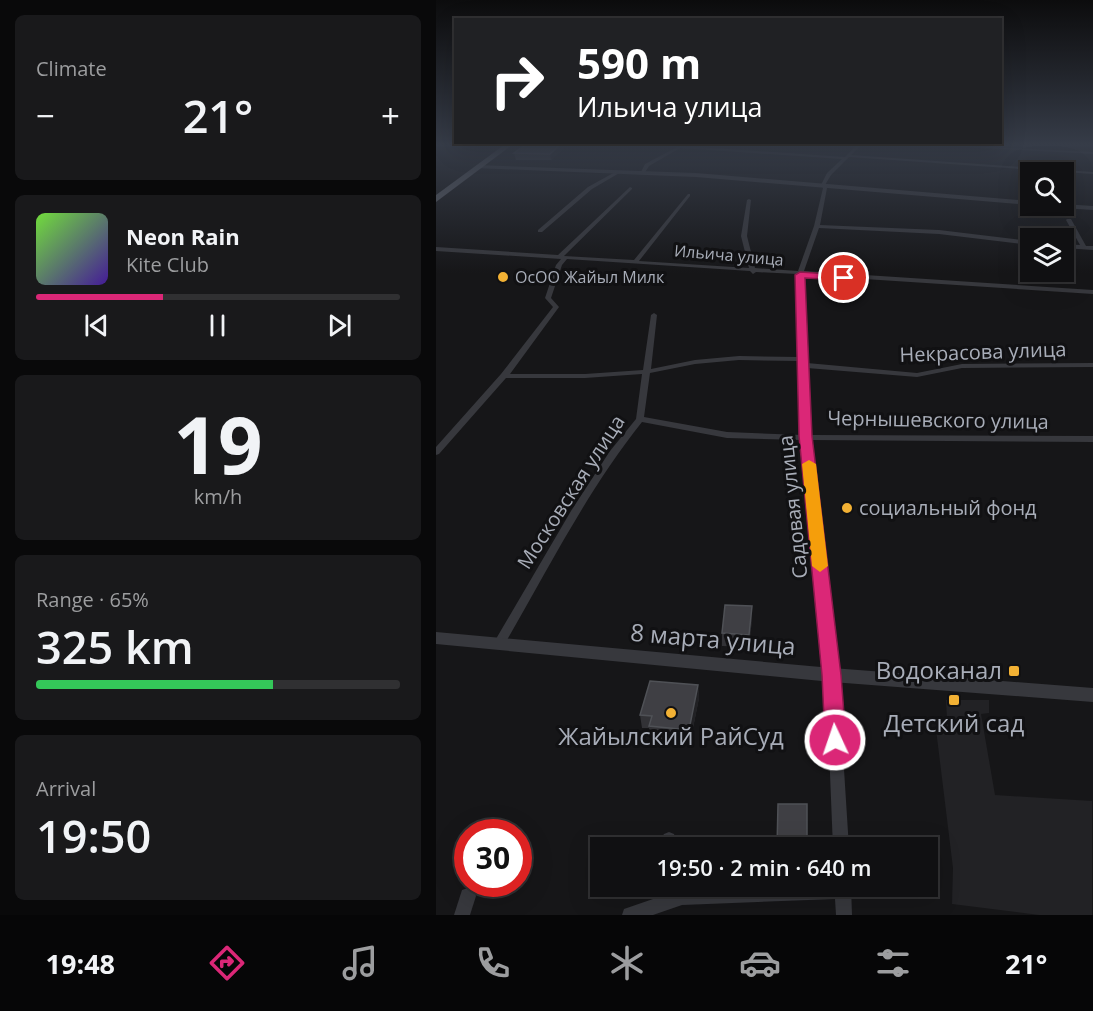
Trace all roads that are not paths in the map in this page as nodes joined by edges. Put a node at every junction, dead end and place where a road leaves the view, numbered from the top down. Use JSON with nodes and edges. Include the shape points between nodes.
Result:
{"nodes":[{"id":1,"x":452,"y":188,"type":"edge"},
{"id":2,"x":591,"y":188,"type":"edge"},
{"id":3,"x":630,"y":188,"type":"dead end"},
{"id":4,"x":825,"y":188,"type":"edge"},
{"id":5,"x":854,"y":188,"type":"edge"},
{"id":6,"x":688,"y":195,"type":"dead end"},
{"id":7,"x":436,"y":199,"type":"edge"},
{"id":8,"x":749,"y":200,"type":"dead end"},
{"id":9,"x":1020,"y":202,"type":"edge"},
{"id":10,"x":1074,"y":207,"type":"edge"},
{"id":11,"x":1093,"y":208,"type":"edge"},
{"id":12,"x":1069,"y":220,"type":"dead end"},
{"id":13,"x":817,"y":226,"type":"junction"},
{"id":14,"x":540,"y":231,"type":"dead end"},
{"id":15,"x":1020,"y":242,"type":"edge"},
{"id":16,"x":1074,"y":247,"type":"edge"},
{"id":17,"x":1084,"y":248,"type":"junction"},
{"id":18,"x":1093,"y":248,"type":"edge"},
{"id":19,"x":436,"y":249,"type":"edge"},
{"id":20,"x":563,"y":257,"type":"junction"},
{"id":21,"x":636,"y":261,"type":"junction"},
{"id":22,"x":754,"y":272,"type":"junction"},
{"id":23,"x":800,"y":275,"type":"junction"},
{"id":24,"x":1093,"y":292,"type":"edge"},
{"id":25,"x":654,"y":315,"type":"dead end"},
{"id":26,"x":804,"y":362,"type":"junction"},
{"id":27,"x":1093,"y":365,"type":"edge"},
{"id":28,"x":645,"y":372,"type":"junction"},
{"id":29,"x":504,"y":376,"type":"junction"},
{"id":30,"x":640,"y":419,"type":"junction"},
{"id":31,"x":806,"y":436,"type":"junction"},
{"id":32,"x":1093,"y":439,"type":"edge"},
{"id":33,"x":436,"y":452,"type":"edge"},
{"id":34,"x":436,"y":638,"type":"edge"},
{"id":35,"x":499,"y":644,"type":"junction"},
{"id":36,"x":832,"y":675,"type":"junction"},
{"id":37,"x":1093,"y":695,"type":"edge"},
{"id":38,"x":840,"y":837,"type":"edge"},
{"id":39,"x":468,"y":897,"type":"edge"},
{"id":40,"x":670,"y":897,"type":"edge"},
{"id":41,"x":843,"y":897,"type":"edge"},
{"id":42,"x":462,"y":915,"type":"edge"},
{"id":43,"x":630,"y":915,"type":"edge"},
{"id":44,"x":844,"y":915,"type":"edge"}],
"edges":[{"from":1,"to":7,"type":"highway"},
{"from":2,"to":14,"type":"street"},
{"from":3,"to":20,"type":"street"},
{"from":4,"to":13,"type":"street","name":"Садовая улица"},
{"from":5,"to":9,"type":"street"},
{"from":6,"to":21,"type":"street"},
{"from":8,"to":22,"type":"street","via":[[744,236]]},
{"from":10,"to":11,"type":"street"},
{"from":12,"to":17,"type":"street"},
{"from":13,"to":15,"type":"street","via":[[939,232]]},
{"from":13,"to":23,"type":"street","name":"Садовая улица"},
{"from":16,"to":17,"type":"street"},
{"from":17,"to":18,"type":"street"},
{"from":19,"to":20,"type":"street","name":"Ильича улица"},
{"from":20,"to":21,"type":"street","name":"Ильича улица"},
{"from":20,"to":29,"type":"street","via":[[548,298],[556,307]]},
{"from":21,"to":22,"type":"street","name":"Ильича улица"},
{"from":22,"to":23,"type":"street","name":"Ильича улица"},
{"from":23,"to":24,"type":"street","name":"Ильича улица"},
{"from":23,"to":26,"type":"street","name":"Садовая улица"},
{"from":25,"to":28,"type":"street","name":"Московская улица"},
{"from":26,"to":27,"type":"street","name":"Некрасова улица","via":[[917,375],[962,366]]},
{"from":26,"to":28,"type":"street","name":"Некрасова улица","via":[[750,358],[695,362]]},
{"from":26,"to":31,"type":"street","name":"Садовая улица"},
{"from":28,"to":29,"type":"street","name":"Некрасова улица"},
{"from":28,"to":30,"type":"street","name":"Московская улица"},
{"from":29,"to":33,"type":"street"},
{"from":30,"to":31,"type":"street","name":"Чернышевского улица","via":[[727,435]]},
{"from":30,"to":35,"type":"street","name":"Московская улица","via":[[576,511]]},
{"from":31,"to":32,"type":"street","name":"Чернышевского улица","via":[[956,441]]},
{"from":31,"to":36,"type":"street","name":"Садовая улица"},
{"from":34,"to":35,"type":"street","name":"8 марта улица"},
{"from":35,"to":36,"type":"street","name":"8 марта улица"},
{"from":36,"to":37,"type":"street","name":"8 марта улица"},
{"from":36,"to":38,"type":"street","name":"Садовая улица"},
{"from":39,"to":42,"type":"street"},
{"from":40,"to":43,"type":"street"},
{"from":41,"to":44,"type":"street"}]}
